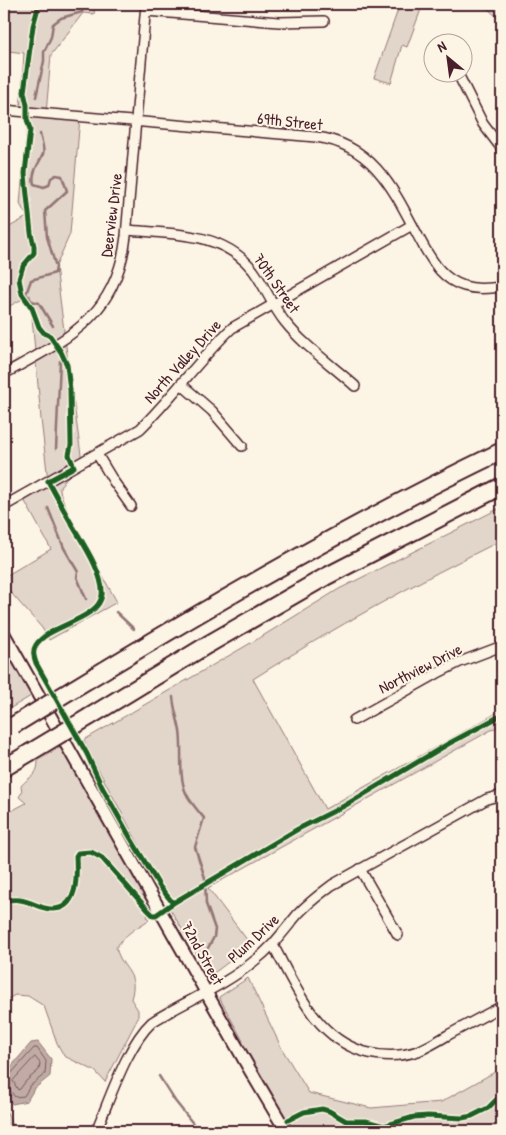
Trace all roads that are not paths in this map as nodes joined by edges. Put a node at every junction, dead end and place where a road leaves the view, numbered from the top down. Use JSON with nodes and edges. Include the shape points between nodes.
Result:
{"nodes":[{"id":1,"x":146,"y":7,"type":"edge"},
{"id":2,"x":324,"y":22,"type":"dead end"},
{"id":3,"x":462,"y":82,"type":"edge"},
{"id":4,"x":4,"y":110,"type":"edge"},
{"id":5,"x":136,"y":122,"type":"junction"},
{"id":6,"x":502,"y":149,"type":"edge"},
{"id":7,"x":412,"y":225,"type":"junction"},
{"id":8,"x":127,"y":230,"type":"junction"},
{"id":9,"x":502,"y":287,"type":"edge"},
{"id":10,"x":273,"y":303,"type":"junction"},
{"id":11,"x":4,"y":374,"type":"edge"},
{"id":12,"x":181,"y":384,"type":"junction"},
{"id":13,"x":356,"y":386,"type":"dead end"},
{"id":14,"x":242,"y":446,"type":"dead end"},
{"id":15,"x":502,"y":451,"type":"edge"},
{"id":16,"x":97,"y":454,"type":"junction"},
{"id":17,"x":502,"y":486,"type":"edge"},
{"id":18,"x":4,"y":506,"type":"edge"},
{"id":19,"x":132,"y":506,"type":"dead end"},
{"id":20,"x":4,"y":634,"type":"edge"},
{"id":21,"x":502,"y":646,"type":"edge"},
{"id":22,"x":354,"y":720,"type":"dead end"},
{"id":23,"x":9,"y":729,"type":"edge"},
{"id":24,"x":4,"y":768,"type":"edge"},
{"id":25,"x":502,"y":795,"type":"edge"},
{"id":26,"x":360,"y":869,"type":"junction"},
{"id":27,"x":398,"y":935,"type":"dead end"},
{"id":28,"x":273,"y":945,"type":"junction"},
{"id":29,"x":206,"y":992,"type":"junction"},
{"id":30,"x":502,"y":1006,"type":"edge"},
{"id":31,"x":96,"y":1131,"type":"edge"},
{"id":32,"x":286,"y":1131,"type":"edge"}],
"edges":[{"from":1,"to":2,"type":"street","via":[[279,22]]},
{"from":1,"to":5,"type":"street","name":"Deerview Drive"},
{"from":3,"to":6,"type":"street","via":[[483,124]]},
{"from":4,"to":5,"type":"street","name":"69th Street"},
{"from":5,"to":7,"type":"street","name":"69th Street","via":[[337,142],[361,154],[381,172]]},
{"from":5,"to":8,"type":"street","name":"Deerview Drive"},
{"from":7,"to":9,"type":"street","name":"69th Street","via":[[445,276],[474,288]]},
{"from":7,"to":10,"type":"street","name":"North Valley Drive"},
{"from":8,"to":10,"type":"street","name":"70th Street","via":[[198,236],[220,244],[253,270]]},
{"from":8,"to":11,"type":"street","name":"Deerview Drive","via":[[118,271],[95,312],[73,333]]},
{"from":10,"to":12,"type":"street","name":"North Valley Drive","via":[[232,328]]},
{"from":10,"to":13,"type":"street","name":"70th Street","via":[[293,331]]},
{"from":12,"to":14,"type":"street","via":[[212,411]]},
{"from":12,"to":16,"type":"street","name":"North Valley Drive","via":[[140,429]]},
{"from":15,"to":23,"type":"highway","bridge":true,"via":[[349,529],[183,623]]},
{"from":16,"to":18,"type":"street","name":"North Valley Drive"},
{"from":16,"to":19,"type":"street"},
{"from":17,"to":24,"type":"highway","bridge":true,"via":[[325,577]]},
{"from":20,"to":29,"type":"street","name":"72nd Street"},
{"from":21,"to":22,"type":"street","name":"Northview Drive","via":[[438,673]]},
{"from":25,"to":26,"type":"street","name":"Plum Drive","via":[[487,799]]},
{"from":26,"to":27,"type":"street"},
{"from":26,"to":28,"type":"street","name":"Plum Drive","via":[[317,896]]},
{"from":28,"to":29,"type":"street","name":"Plum Drive","via":[[235,976]]},
{"from":28,"to":30,"type":"street","via":[[316,1021],[347,1046],[371,1054],[404,1055],[419,1050]]},
{"from":29,"to":31,"type":"street","name":"Plum Drive","via":[[161,1016],[142,1031],[132,1046]]},
{"from":29,"to":32,"type":"street","name":"72nd Street"}]}
